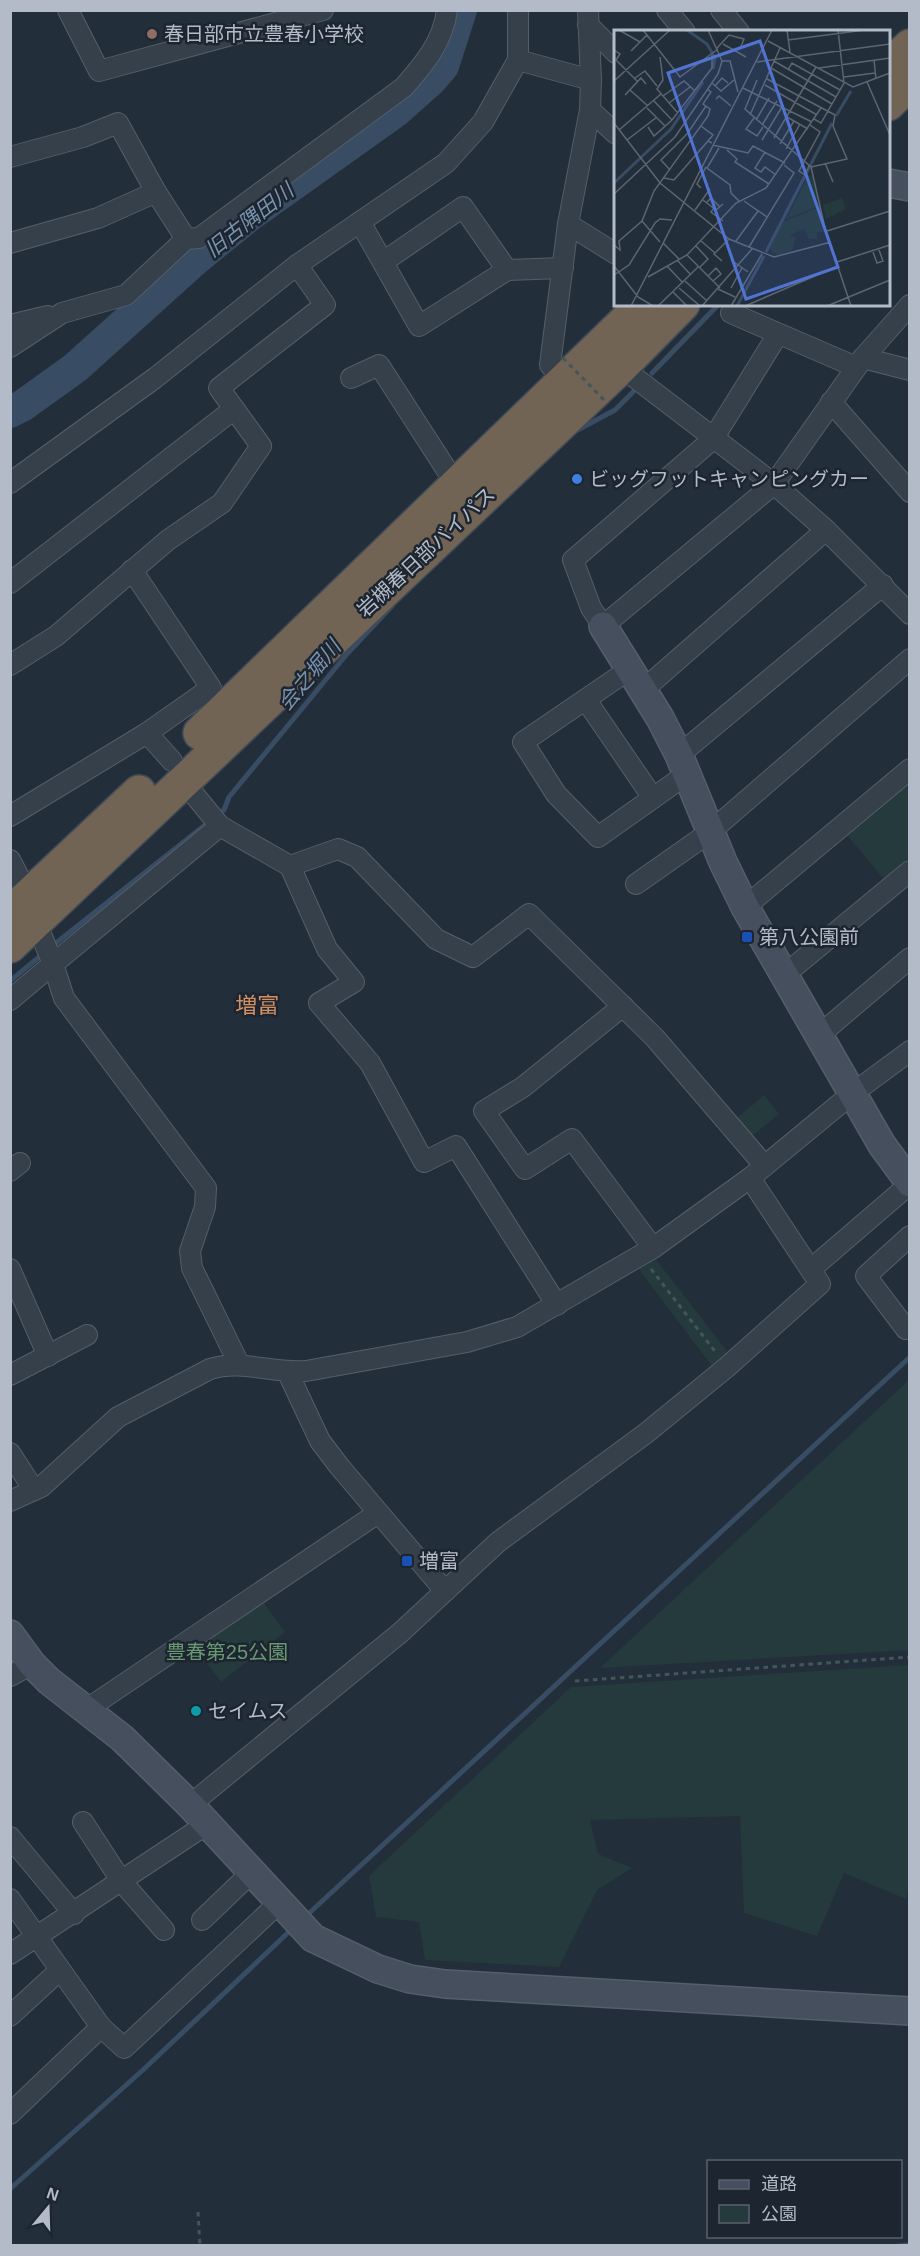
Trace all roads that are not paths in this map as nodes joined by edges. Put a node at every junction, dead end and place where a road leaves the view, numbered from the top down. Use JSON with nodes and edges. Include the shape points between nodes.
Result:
{"nodes":[{"id":1,"x":68,"y":10,"type":"edge"},
{"id":2,"x":322,"y":10,"type":"edge"},
{"id":3,"x":447,"y":10,"type":"edge"},
{"id":4,"x":518,"y":10,"type":"edge"},
{"id":5,"x":721,"y":10,"type":"edge"},
{"id":6,"x":588,"y":18,"type":"edge"},
{"id":7,"x":737,"y":30,"type":"edge"},
{"id":8,"x":909,"y":46,"type":"edge"},
{"id":9,"x":614,"y":52,"type":"edge"},
{"id":10,"x":518,"y":60,"type":"junction"},
{"id":11,"x":890,"y":64,"type":"edge"},
{"id":12,"x":591,"y":80,"type":"junction"},
{"id":13,"x":909,"y":83,"type":"edge"},
{"id":14,"x":890,"y":102,"type":"edge"},
{"id":15,"x":590,"y":110,"type":"junction"},
{"id":16,"x":614,"y":134,"type":"edge"},
{"id":17,"x":10,"y":158,"type":"edge"},
{"id":18,"x":890,"y":183,"type":"edge"},
{"id":19,"x":909,"y":187,"type":"edge"},
{"id":20,"x":156,"y":192,"type":"junction"},
{"id":21,"x":360,"y":222,"type":"junction"},
{"id":22,"x":568,"y":224,"type":"junction"},
{"id":23,"x":186,"y":239,"type":"junction"},
{"id":24,"x":10,"y":243,"type":"edge"},
{"id":25,"x":614,"y":253,"type":"edge"},
{"id":26,"x":383,"y":262,"type":"junction"},
{"id":27,"x":297,"y":265,"type":"junction"},
{"id":28,"x":563,"y":268,"type":"junction"},
{"id":29,"x":507,"y":270,"type":"junction"},
{"id":30,"x":909,"y":305,"type":"edge"},
{"id":31,"x":641,"y":306,"type":"edge"},
{"id":32,"x":681,"y":306,"type":"edge"},
{"id":33,"x":62,"y":313,"type":"junction"},
{"id":34,"x":731,"y":314,"type":"dead end"},
{"id":35,"x":10,"y":325,"type":"edge"},
{"id":36,"x":778,"y":334,"type":"junction"},
{"id":37,"x":10,"y":347,"type":"edge"},
{"id":38,"x":860,"y":362,"type":"junction"},
{"id":39,"x":621,"y":367,"type":"junction"},
{"id":40,"x":563,"y":369,"type":"junction"},
{"id":41,"x":909,"y":370,"type":"edge"},
{"id":42,"x":351,"y":378,"type":"dead end"},
{"id":43,"x":831,"y":402,"type":"junction"},
{"id":44,"x":234,"y":408,"type":"junction"},
{"id":45,"x":713,"y":439,"type":"junction"},
{"id":46,"x":10,"y":483,"type":"edge"},
{"id":47,"x":774,"y":484,"type":"junction"},
{"id":48,"x":458,"y":486,"type":"junction"},
{"id":49,"x":909,"y":492,"type":"edge"},
{"id":50,"x":826,"y":530,"type":"junction"},
{"id":51,"x":132,"y":570,"type":"junction"},
{"id":52,"x":10,"y":583,"type":"edge"},
{"id":53,"x":883,"y":585,"type":"junction"},
{"id":54,"x":909,"y":614,"type":"edge"},
{"id":55,"x":603,"y":626,"type":"junction"},
{"id":56,"x":909,"y":659,"type":"edge"},
{"id":57,"x":12,"y":661,"type":"edge"},
{"id":58,"x":637,"y":680,"type":"junction"},
{"id":59,"x":586,"y":700,"type":"junction"},
{"id":60,"x":147,"y":733,"type":"junction"},
{"id":61,"x":683,"y":765,"type":"junction"},
{"id":62,"x":909,"y":769,"type":"edge"},
{"id":63,"x":177,"y":771,"type":"junction"},
{"id":64,"x":653,"y":798,"type":"junction"},
{"id":65,"x":10,"y":816,"type":"edge"},
{"id":66,"x":215,"y":820,"type":"junction"},
{"id":67,"x":711,"y":832,"type":"junction"},
{"id":68,"x":10,"y":860,"type":"edge"},
{"id":69,"x":290,"y":866,"type":"junction"},
{"id":70,"x":909,"y":871,"type":"edge"},
{"id":71,"x":636,"y":884,"type":"dead end"},
{"id":72,"x":745,"y":907,"type":"junction"},
{"id":73,"x":25,"y":910,"type":"edge"},
{"id":74,"x":10,"y":946,"type":"edge"},
{"id":75,"x":909,"y":958,"type":"edge"},
{"id":76,"x":53,"y":964,"type":"junction"},
{"id":77,"x":783,"y":976,"type":"junction"},
{"id":78,"x":10,"y":1000,"type":"edge"},
{"id":79,"x":623,"y":1006,"type":"junction"},
{"id":80,"x":818,"y":1036,"type":"junction"},
{"id":81,"x":909,"y":1051,"type":"edge"},
{"id":82,"x":853,"y":1093,"type":"junction"},
{"id":83,"x":757,"y":1171,"type":"junction"},
{"id":84,"x":909,"y":1183,"type":"edge"},
{"id":85,"x":909,"y":1236,"type":"edge"},
{"id":86,"x":647,"y":1252,"type":"junction"},
{"id":87,"x":10,"y":1269,"type":"edge"},
{"id":88,"x":811,"y":1269,"type":"junction"},
{"id":89,"x":557,"y":1305,"type":"junction"},
{"id":90,"x":909,"y":1326,"type":"edge"},
{"id":91,"x":87,"y":1335,"type":"dead end"},
{"id":92,"x":48,"y":1356,"type":"junction"},
{"id":93,"x":239,"y":1364,"type":"junction"},
{"id":94,"x":288,"y":1373,"type":"junction"},
{"id":95,"x":10,"y":1375,"type":"edge"},
{"id":96,"x":10,"y":1454,"type":"edge"},
{"id":97,"x":34,"y":1490,"type":"junction"},
{"id":98,"x":10,"y":1501,"type":"edge"},
{"id":99,"x":378,"y":1513,"type":"junction"},
{"id":100,"x":445,"y":1591,"type":"junction"},
{"id":101,"x":10,"y":1634,"type":"edge"},
{"id":102,"x":21,"y":1670,"type":"edge"},
{"id":103,"x":87,"y":1709,"type":"junction"},
{"id":104,"x":199,"y":1815,"type":"junction"},
{"id":105,"x":83,"y":1822,"type":"dead end"},
{"id":106,"x":10,"y":1837,"type":"edge"},
{"id":107,"x":252,"y":1872,"type":"junction"},
{"id":108,"x":122,"y":1882,"type":"junction"},
{"id":109,"x":10,"y":1899,"type":"edge"},
{"id":110,"x":280,"y":1902,"type":"junction"},
{"id":111,"x":74,"y":1914,"type":"junction"},
{"id":112,"x":202,"y":1920,"type":"dead end"},
{"id":113,"x":164,"y":1930,"type":"dead end"},
{"id":114,"x":37,"y":1938,"type":"junction"},
{"id":115,"x":10,"y":1954,"type":"edge"},
{"id":116,"x":60,"y":1970,"type":"junction"},
{"id":117,"x":909,"y":2011,"type":"edge"},
{"id":118,"x":10,"y":2016,"type":"edge"},
{"id":119,"x":101,"y":2027,"type":"junction"},
{"id":120,"x":10,"y":2114,"type":"edge"}],
"edges":[{"from":1,"to":2,"type":"street","via":[[99,71]]},
{"from":3,"to":23,"type":"street","via":[[430,57],[404,87],[200,238]]},
{"from":4,"to":10,"type":"street"},
{"from":5,"to":7,"type":"street"},
{"from":6,"to":9,"type":"street"},
{"from":6,"to":12,"type":"street"},
{"from":8,"to":11,"type":"highway"},
{"from":10,"to":12,"type":"street"},
{"from":10,"to":21,"type":"street","via":[[483,122],[446,163]]},
{"from":12,"to":15,"type":"street"},
{"from":13,"to":14,"type":"highway"},
{"from":15,"to":16,"type":"street"},
{"from":15,"to":22,"type":"street"},
{"from":17,"to":20,"type":"street","via":[[118,123]]},
{"from":18,"to":19,"type":"street"},
{"from":20,"to":23,"type":"street"},
{"from":20,"to":24,"type":"street","via":[[98,218]]},
{"from":21,"to":26,"type":"street"},
{"from":21,"to":27,"type":"street"},
{"from":22,"to":25,"type":"street"},
{"from":22,"to":28,"type":"street"},
{"from":23,"to":33,"type":"street","via":[[126,295]]},
{"from":26,"to":29,"type":"street","via":[[463,207]]},
{"from":26,"to":29,"type":"street","via":[[419,327]]},
{"from":27,"to":44,"type":"street","via":[[325,305],[219,388]]},
{"from":27,"to":46,"type":"street","via":[[155,378]]},
{"from":28,"to":29,"type":"street"},
{"from":28,"to":40,"type":"street","via":[[550,365]]},
{"from":30,"to":38,"type":"street"},
{"from":31,"to":40,"type":"highway","name":"岩槻春日部バイパス"},
{"from":32,"to":39,"type":"highway","name":"岩槻春日部バイパス"},
{"from":33,"to":35,"type":"street"},
{"from":33,"to":37,"type":"street"},
{"from":34,"to":36,"type":"street"},
{"from":36,"to":38,"type":"street"},
{"from":36,"to":45,"type":"street"},
{"from":38,"to":41,"type":"street"},
{"from":38,"to":43,"type":"street"},
{"from":39,"to":45,"type":"street"},
{"from":39,"to":63,"type":"highway","name":"岩槻春日部バイパス"},
{"from":40,"to":48,"type":"highway","name":"岩槻春日部バイパス"},
{"from":42,"to":48,"type":"street","via":[[379,365]]},
{"from":43,"to":47,"type":"street"},
{"from":43,"to":49,"type":"street"},
{"from":44,"to":51,"type":"street","via":[[261,446],[222,503]]},
{"from":44,"to":52,"type":"street"},
{"from":45,"to":47,"type":"street"},
{"from":45,"to":55,"type":"street","via":[[573,560],[591,609]]},
{"from":47,"to":50,"type":"street"},
{"from":47,"to":55,"type":"street"},
{"from":48,"to":63,"type":"highway","name":"岩槻春日部バイパス"},
{"from":50,"to":53,"type":"street"},
{"from":50,"to":58,"type":"street"},
{"from":51,"to":57,"type":"street","via":[[56,636]]},
{"from":51,"to":60,"type":"street","via":[[211,688]]},
{"from":53,"to":54,"type":"street"},
{"from":53,"to":61,"type":"street"},
{"from":55,"to":58,"type":"street"},
{"from":56,"to":67,"type":"street"},
{"from":58,"to":59,"type":"street"},
{"from":58,"to":61,"type":"street"},
{"from":59,"to":64,"type":"street"},
{"from":59,"to":64,"type":"street","via":[[522,742],[556,794],[598,837]]},
{"from":60,"to":63,"type":"street"},
{"from":60,"to":65,"type":"street"},
{"from":61,"to":64,"type":"street"},
{"from":61,"to":67,"type":"street"},
{"from":62,"to":72,"type":"street"},
{"from":63,"to":66,"type":"street"},
{"from":63,"to":73,"type":"highway","name":"岩槻春日部バイパス"},
{"from":66,"to":69,"type":"street"},
{"from":66,"to":76,"type":"street"},
{"from":67,"to":71,"type":"street"},
{"from":67,"to":72,"type":"street"},
{"from":68,"to":73,"type":"street"},
{"from":69,"to":79,"type":"street","via":[[338,849],[357,857],[436,939],[473,957],[529,914]]},
{"from":69,"to":89,"type":"street","via":[[327,949],[354,982],[319,1003],[370,1063],[424,1162],[456,1146]]},
{"from":70,"to":77,"type":"street"},
{"from":72,"to":77,"type":"street"},
{"from":73,"to":74,"type":"highway","name":"岩槻春日部バイパス"},
{"from":73,"to":76,"type":"street"},
{"from":75,"to":80,"type":"street"},
{"from":76,"to":78,"type":"street"},
{"from":76,"to":93,"type":"street","via":[[64,998],[206,1188],[206,1207],[190,1251],[192,1268]]},
{"from":77,"to":80,"type":"street"},
{"from":79,"to":83,"type":"street","via":[[655,1038]]},
{"from":79,"to":86,"type":"street","via":[[523,1087],[484,1111],[525,1169],[572,1139]]},
{"from":80,"to":82,"type":"street"},
{"from":81,"to":82,"type":"street"},
{"from":82,"to":83,"type":"street"},
{"from":82,"to":84,"type":"street"},
{"from":83,"to":86,"type":"street"},
{"from":83,"to":88,"type":"street"},
{"from":84,"to":88,"type":"street"},
{"from":85,"to":90,"type":"street","via":[[866,1276],[906,1329]]},
{"from":86,"to":89,"type":"street"},
{"from":87,"to":92,"type":"street"},
{"from":88,"to":100,"type":"street","via":[[820,1284],[727,1367],[645,1434],[498,1542]]},
{"from":89,"to":94,"type":"street","via":[[494,1335]]},
{"from":91,"to":92,"type":"street"},
{"from":92,"to":95,"type":"street"},
{"from":93,"to":94,"type":"street"},
{"from":93,"to":97,"type":"street","via":[[210,1369],[118,1417]]},
{"from":94,"to":99,"type":"street","via":[[321,1441]]},
{"from":96,"to":97,"type":"street"},
{"from":97,"to":98,"type":"street"},
{"from":99,"to":100,"type":"street"},
{"from":99,"to":103,"type":"street"},
{"from":100,"to":104,"type":"street"},
{"from":101,"to":102,"type":"street"},
{"from":102,"to":103,"type":"street","via":[[49,1682]]},
{"from":103,"to":104,"type":"street"},
{"from":104,"to":107,"type":"street"},
{"from":104,"to":108,"type":"street"},
{"from":105,"to":108,"type":"street"},
{"from":106,"to":111,"type":"street"},
{"from":107,"to":110,"type":"street"},
{"from":107,"to":112,"type":"street"},
{"from":108,"to":111,"type":"street"},
{"from":108,"to":113,"type":"street"},
{"from":109,"to":114,"type":"street"},
{"from":110,"to":117,"type":"street","via":[[313,1938],[378,1969],[410,1979],[561,1992]]},
{"from":110,"to":119,"type":"street","via":[[124,2048]]},
{"from":111,"to":114,"type":"street"},
{"from":114,"to":115,"type":"street"},
{"from":114,"to":116,"type":"street"},
{"from":116,"to":118,"type":"street"},
{"from":116,"to":119,"type":"street"},
{"from":119,"to":120,"type":"street"}]}
